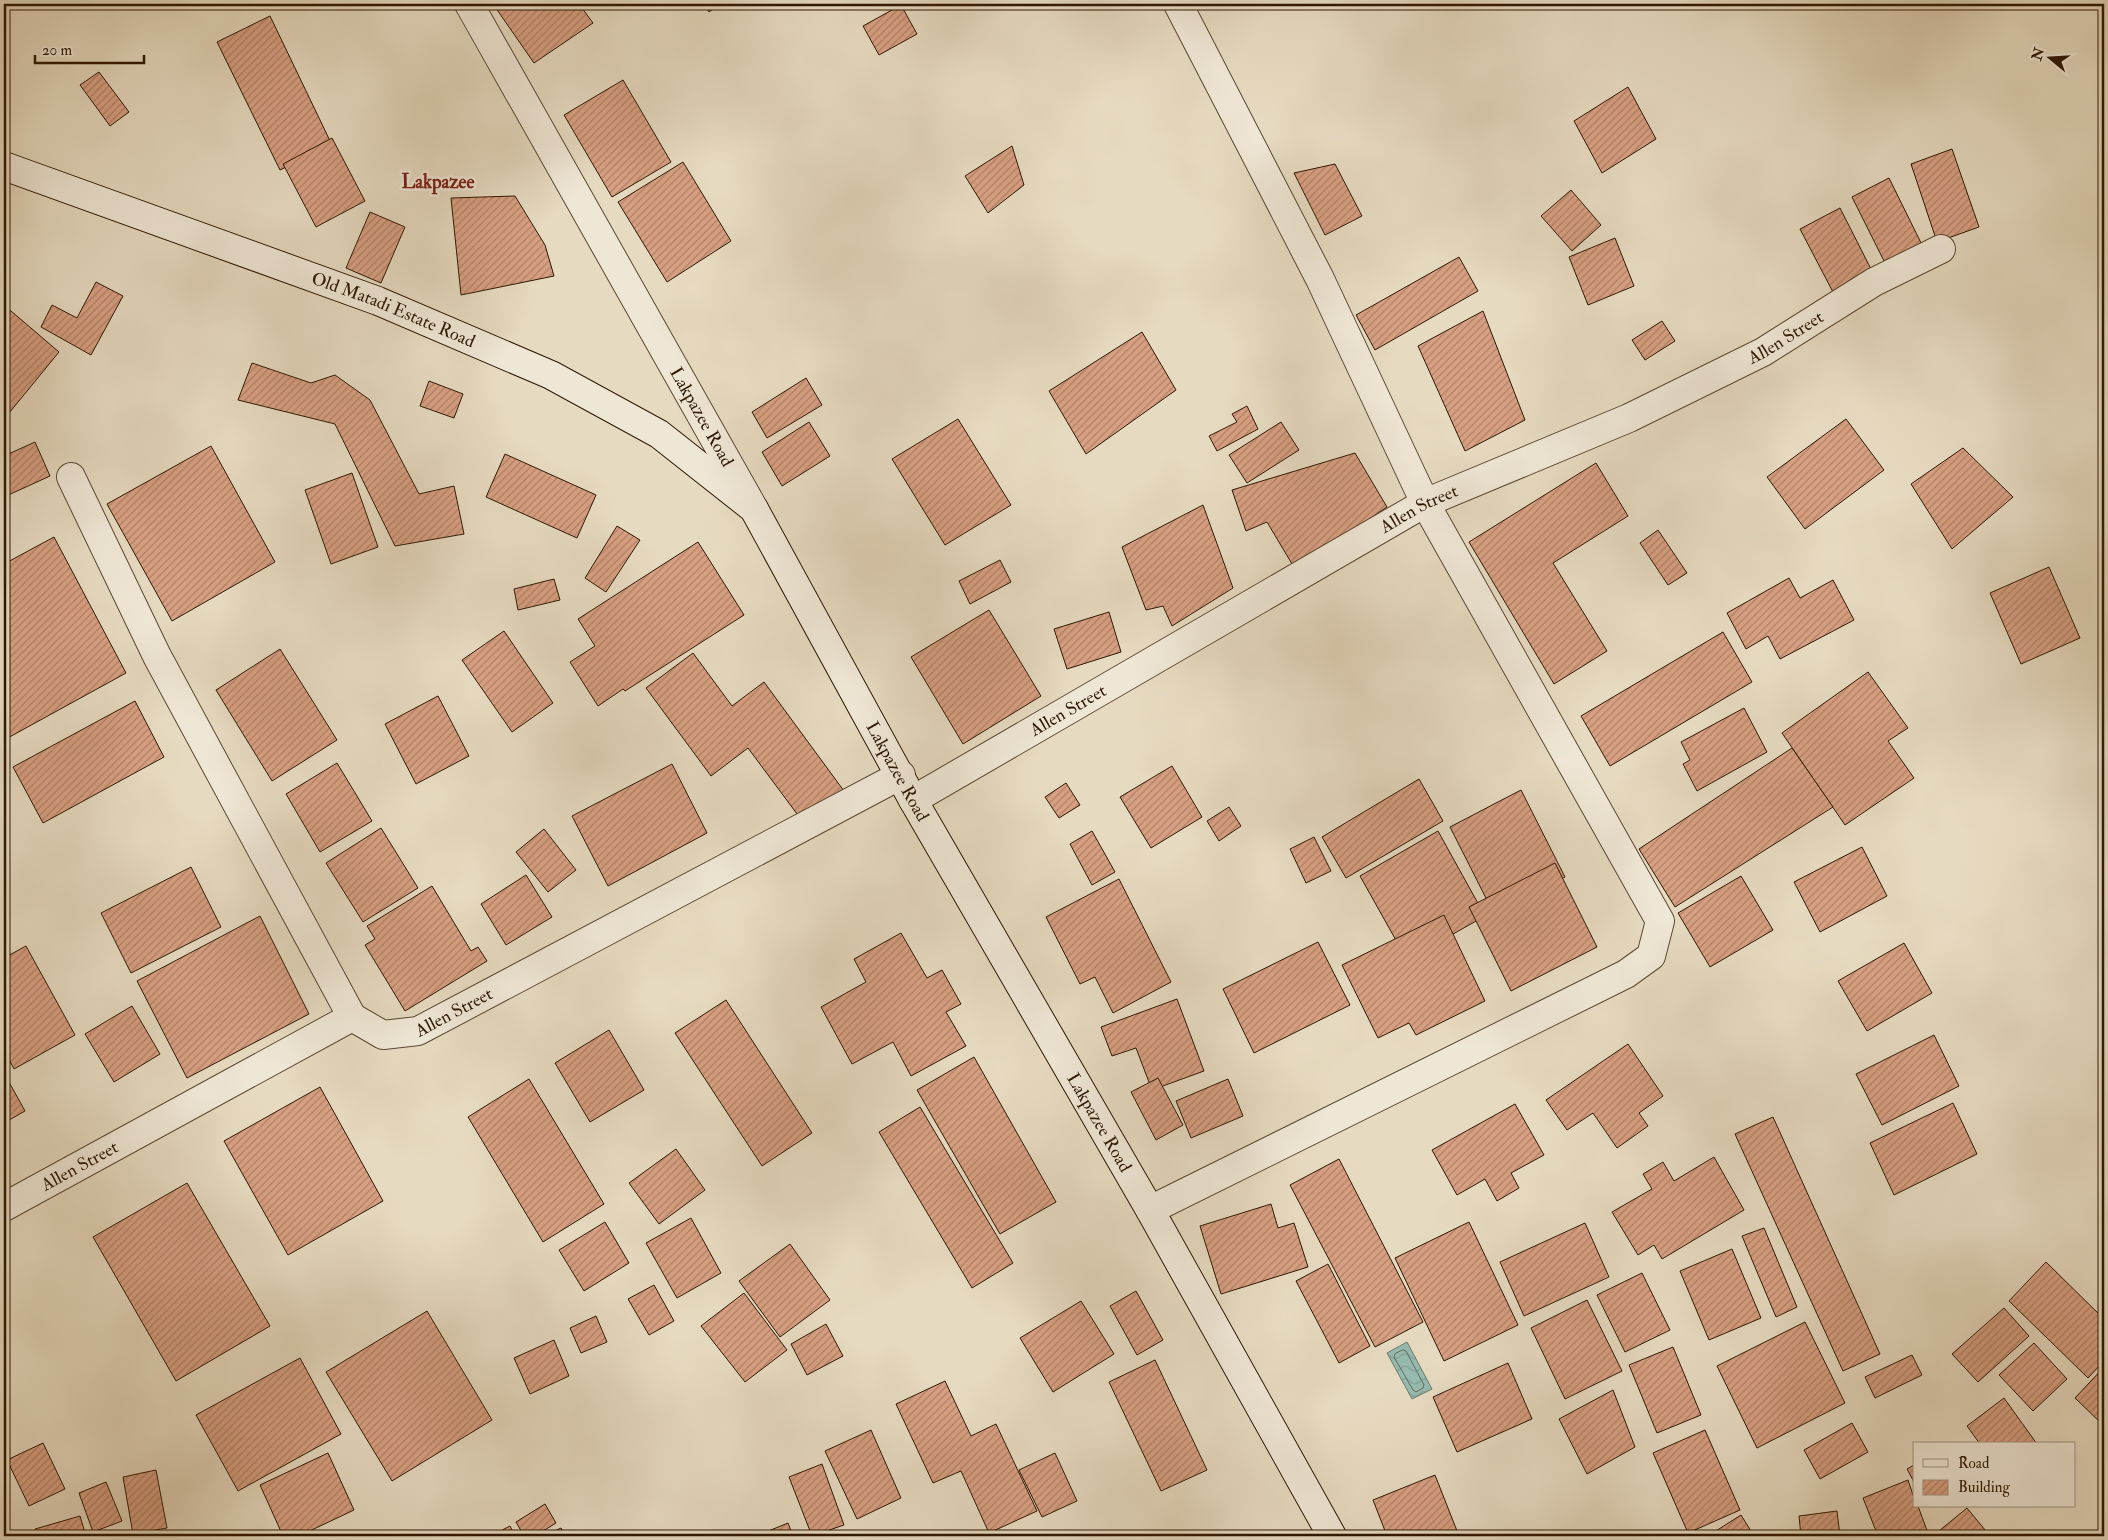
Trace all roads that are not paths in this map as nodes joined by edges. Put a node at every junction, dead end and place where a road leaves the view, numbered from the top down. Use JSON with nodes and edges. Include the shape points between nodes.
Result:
{"nodes":[{"id":1,"x":468,"y":4,"type":"edge"},
{"id":2,"x":1178,"y":4,"type":"edge"},
{"id":3,"x":4,"y":166,"type":"edge"},
{"id":4,"x":1941,"y":248,"type":"dead end"},
{"id":5,"x":71,"y":476,"type":"dead end"},
{"id":6,"x":1425,"y":503,"type":"junction"},
{"id":7,"x":754,"y":509,"type":"junction"},
{"id":8,"x":900,"y":775,"type":"junction"},
{"id":9,"x":913,"y":800,"type":"junction"},
{"id":10,"x":352,"y":1017,"type":"junction"},
{"id":11,"x":4,"y":1207,"type":"edge"},
{"id":12,"x":1150,"y":1210,"type":"junction"},
{"id":13,"x":1332,"y":1536,"type":"edge"}],
"edges":[{"from":1,"to":7,"type":"street","name":"Lakpazee Road"},
{"from":2,"to":6,"type":"street","via":[[1356,353]]},
{"from":3,"to":7,"type":"street","name":"Old Matadi Estate Road","via":[[378,301],[551,376],[659,434]]},
{"from":4,"to":6,"type":"street","name":"Allen Street","via":[[1874,282],[1754,356],[1630,418]]},
{"from":5,"to":10,"type":"street","via":[[157,656]]},
{"from":6,"to":9,"type":"street","name":"Allen Street"},
{"from":6,"to":12,"type":"street","via":[[1660,922],[1651,956],[1626,974]]},
{"from":7,"to":8,"type":"street","name":"Lakpazee Road"},
{"from":8,"to":9,"type":"street","name":"Lakpazee Road"},
{"from":8,"to":10,"type":"street","name":"Allen Street","via":[[418,1031],[383,1035]]},
{"from":9,"to":12,"type":"street","name":"Lakpazee Road"},
{"from":10,"to":11,"type":"street","name":"Allen Street"},
{"from":12,"to":13,"type":"street","name":"Lakpazee Road"}]}
